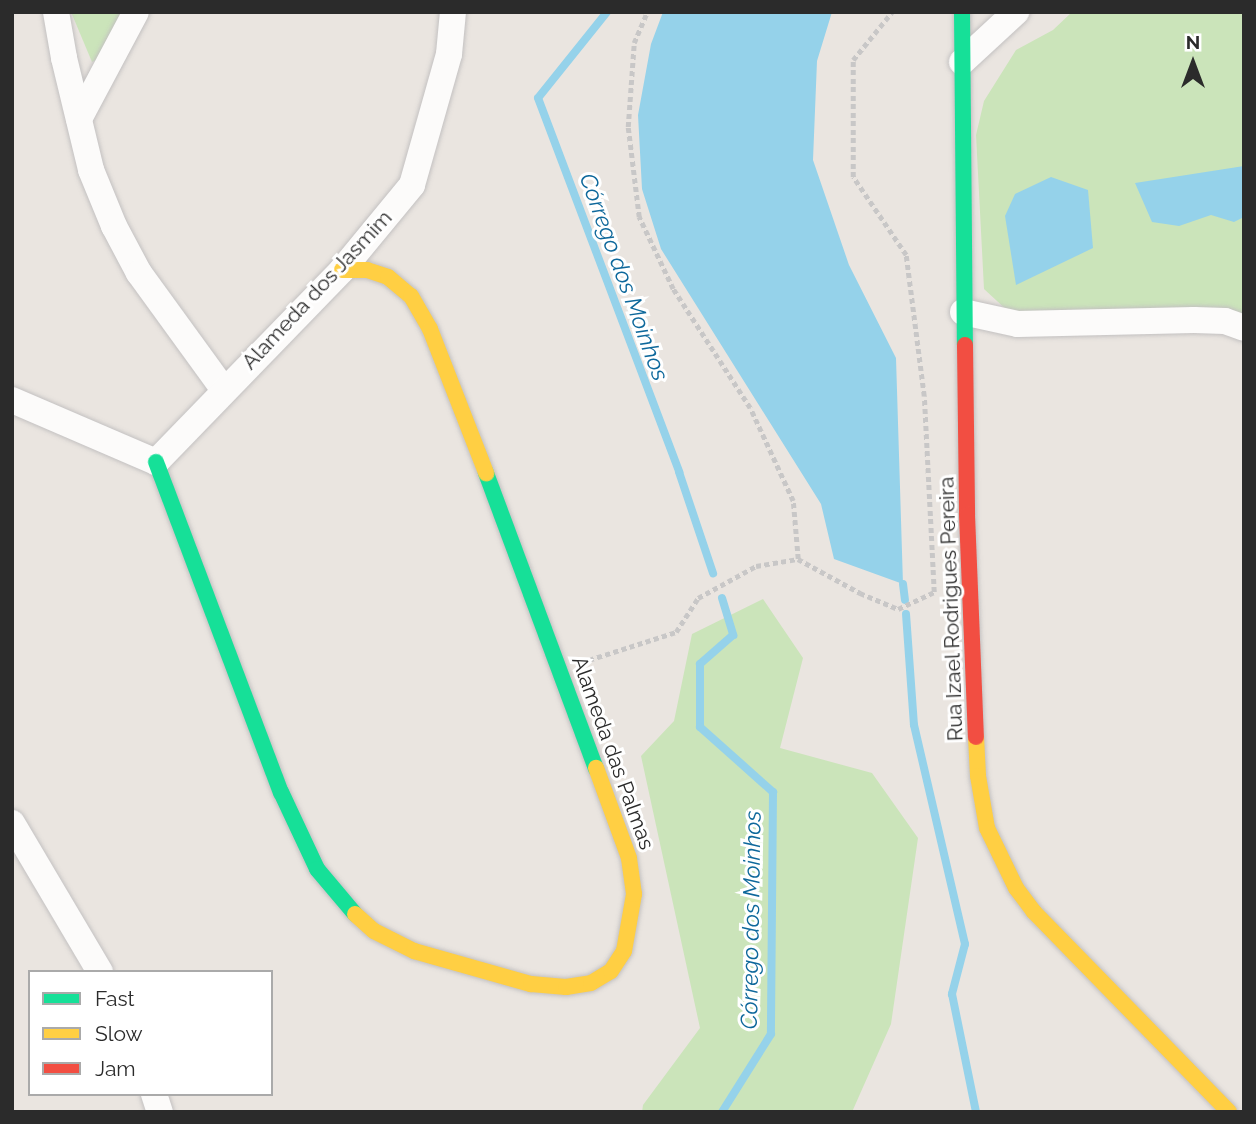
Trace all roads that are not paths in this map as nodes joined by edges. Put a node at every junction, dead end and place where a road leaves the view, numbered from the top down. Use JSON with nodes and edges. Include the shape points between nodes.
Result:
{"nodes":[{"id":1,"x":56,"y":12,"type":"edge"},
{"id":2,"x":136,"y":12,"type":"edge"},
{"id":3,"x":453,"y":12,"type":"edge"},
{"id":4,"x":962,"y":12,"type":"edge"},
{"id":5,"x":1016,"y":12,"type":"edge"},
{"id":6,"x":962,"y":62,"type":"junction"},
{"id":7,"x":79,"y":119,"type":"junction"},
{"id":8,"x":342,"y":270,"type":"junction"},
{"id":9,"x":963,"y":312,"type":"junction"},
{"id":10,"x":1244,"y":328,"type":"edge"},
{"id":11,"x":224,"y":390,"type":"junction"},
{"id":12,"x":12,"y":400,"type":"edge"},
{"id":13,"x":156,"y":462,"type":"junction"},
{"id":14,"x":12,"y":823,"type":"edge"},
{"id":15,"x":99,"y":970,"type":"edge"},
{"id":16,"x":1229,"y":1112,"type":"edge"}],
"edges":[{"from":1,"to":7,"type":"street"},
{"from":2,"to":7,"type":"street"},
{"from":3,"to":8,"type":"street","name":"Alameda dos Jasmim","via":[[449,54],[412,186]]},
{"from":4,"to":6,"type":"street","name":"Rua Izael Rodrigues Pereira"},
{"from":5,"to":6,"type":"street"},
{"from":6,"to":9,"type":"street","name":"Rua Izael Rodrigues Pereira"},
{"from":7,"to":11,"type":"street","via":[[91,170],[139,273]]},
{"from":8,"to":11,"type":"street","name":"Alameda dos Jasmim"},
{"from":8,"to":13,"type":"street","name":"Alameda das Palmas","via":[[367,270],[388,277],[411,296],[430,329],[561,669],[629,858],[634,894],[624,951],[611,971],[591,983],[566,987],[478,971],[414,951],[384,936],[344,904],[317,869],[281,792]]},
{"from":9,"to":10,"type":"street","via":[[1018,324],[1194,320],[1225,321]]},
{"from":9,"to":16,"type":"street","name":"Rua Izael Rodrigues Pereira","via":[[976,736],[987,828],[1016,888],[1034,912]]},
{"from":11,"to":13,"type":"street","name":"Alameda dos Jasmim"},
{"from":12,"to":13,"type":"street"},
{"from":14,"to":15,"type":"street"}]}
